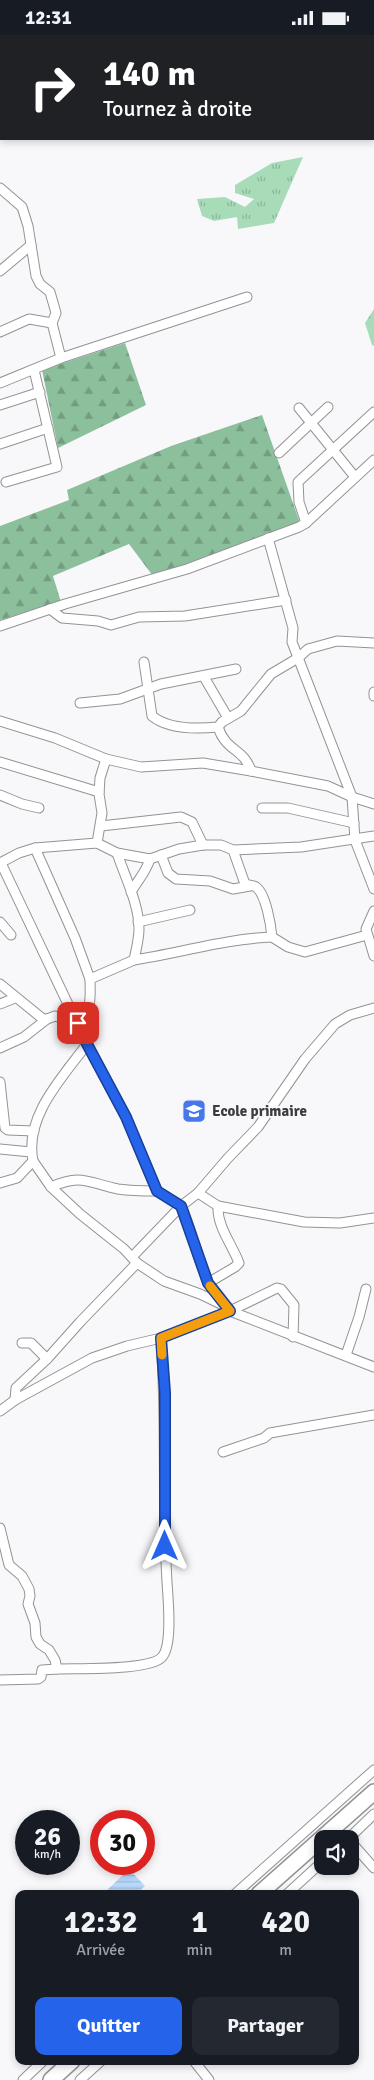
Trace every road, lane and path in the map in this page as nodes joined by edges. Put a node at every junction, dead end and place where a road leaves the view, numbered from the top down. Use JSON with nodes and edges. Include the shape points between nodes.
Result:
{"nodes":[{"id":1,"x":0,"y":188,"type":"edge"},
{"id":2,"x":31,"y":245,"type":"junction"},
{"id":3,"x":0,"y":271,"type":"edge"},
{"id":4,"x":247,"y":297,"type":"dead end"},
{"id":5,"x":52,"y":323,"type":"junction"},
{"id":6,"x":0,"y":332,"type":"edge"},
{"id":7,"x":61,"y":358,"type":"junction"},
{"id":8,"x":34,"y":370,"type":"junction"},
{"id":9,"x":0,"y":383,"type":"edge"},
{"id":10,"x":40,"y":392,"type":"junction"},
{"id":11,"x":0,"y":405,"type":"edge"},
{"id":12,"x":328,"y":407,"type":"dead end"},
{"id":13,"x":299,"y":408,"type":"dead end"},
{"id":14,"x":374,"y":411,"type":"edge"},
{"id":15,"x":312,"y":423,"type":"junction"},
{"id":16,"x":48,"y":428,"type":"junction"},
{"id":17,"x":0,"y":444,"type":"edge"},
{"id":18,"x":331,"y":450,"type":"junction"},
{"id":19,"x":279,"y":453,"type":"dead end"},
{"id":20,"x":374,"y":460,"type":"edge"},
{"id":21,"x":355,"y":477,"type":"junction"},
{"id":22,"x":6,"y":482,"type":"dead end"},
{"id":23,"x":306,"y":523,"type":"junction"},
{"id":24,"x":268,"y":538,"type":"junction"},
{"id":25,"x":286,"y":600,"type":"junction"},
{"id":26,"x":50,"y":609,"type":"junction"},
{"id":27,"x":0,"y":625,"type":"edge"},
{"id":28,"x":374,"y":643,"type":"edge"},
{"id":29,"x":298,"y":658,"type":"junction"},
{"id":30,"x":144,"y":662,"type":"dead end"},
{"id":31,"x":236,"y":669,"type":"dead end"},
{"id":32,"x":204,"y":677,"type":"junction"},
{"id":33,"x":148,"y":689,"type":"junction"},
{"id":34,"x":374,"y":692,"type":"edge"},
{"id":35,"x":374,"y":696,"type":"edge"},
{"id":36,"x":80,"y":703,"type":"dead end"},
{"id":37,"x":228,"y":718,"type":"junction"},
{"id":38,"x":0,"y":721,"type":"edge"},
{"id":39,"x":218,"y":727,"type":"junction"},
{"id":40,"x":106,"y":759,"type":"junction"},
{"id":41,"x":0,"y":762,"type":"edge"},
{"id":42,"x":251,"y":771,"type":"junction"},
{"id":43,"x":99,"y":792,"type":"junction"},
{"id":44,"x":0,"y":795,"type":"edge"},
{"id":45,"x":352,"y":797,"type":"junction"},
{"id":46,"x":374,"y":804,"type":"edge"},
{"id":47,"x":39,"y":808,"type":"dead end"},
{"id":48,"x":262,"y":808,"type":"dead end"},
{"id":49,"x":354,"y":823,"type":"junction"},
{"id":50,"x":101,"y":826,"type":"junction"},
{"id":51,"x":374,"y":837,"type":"edge"},
{"id":52,"x":355,"y":840,"type":"junction"},
{"id":53,"x":97,"y":843,"type":"junction"},
{"id":54,"x":203,"y":845,"type":"junction"},
{"id":55,"x":35,"y":847,"type":"junction"},
{"id":56,"x":233,"y":850,"type":"junction"},
{"id":57,"x":117,"y":853,"type":"junction"},
{"id":58,"x":161,"y":855,"type":"junction"},
{"id":59,"x":150,"y":859,"type":"junction"},
{"id":60,"x":0,"y":863,"type":"edge"},
{"id":61,"x":250,"y":886,"type":"junction"},
{"id":62,"x":374,"y":889,"type":"edge"},
{"id":63,"x":131,"y":892,"type":"junction"},
{"id":64,"x":190,"y":910,"type":"dead end"},
{"id":65,"x":374,"y":911,"type":"edge"},
{"id":66,"x":0,"y":922,"type":"edge"},
{"id":67,"x":138,"y":922,"type":"junction"},
{"id":68,"x":11,"y":935,"type":"dead end"},
{"id":69,"x":367,"y":935,"type":"junction"},
{"id":70,"x":272,"y":937,"type":"junction"},
{"id":71,"x":374,"y":956,"type":"edge"},
{"id":72,"x":134,"y":960,"type":"junction"},
{"id":73,"x":90,"y":979,"type":"junction"},
{"id":74,"x":0,"y":984,"type":"edge"},
{"id":75,"x":15,"y":998,"type":"junction"},
{"id":76,"x":0,"y":1004,"type":"edge"},
{"id":77,"x":374,"y":1008,"type":"edge"},
{"id":78,"x":47,"y":1019,"type":"junction"},
{"id":79,"x":77,"y":1022,"type":"junction"},
{"id":80,"x":87,"y":1044,"type":"junction"},
{"id":81,"x":0,"y":1048,"type":"edge"},
{"id":82,"x":0,"y":1081,"type":"edge"},
{"id":83,"x":34,"y":1131,"type":"junction"},
{"id":84,"x":0,"y":1149,"type":"edge"},
{"id":85,"x":32,"y":1156,"type":"junction"},
{"id":86,"x":0,"y":1183,"type":"edge"},
{"id":87,"x":51,"y":1187,"type":"junction"},
{"id":88,"x":157,"y":1191,"type":"junction"},
{"id":89,"x":198,"y":1193,"type":"junction"},
{"id":90,"x":181,"y":1206,"type":"junction"},
{"id":91,"x":218,"y":1206,"type":"junction"},
{"id":92,"x":374,"y":1217,"type":"edge"},
{"id":93,"x":135,"y":1260,"type":"junction"},
{"id":94,"x":208,"y":1283,"type":"junction"},
{"id":95,"x":366,"y":1289,"type":"dead end"},
{"id":96,"x":228,"y":1309,"type":"junction"},
{"id":97,"x":293,"y":1337,"type":"junction"},
{"id":98,"x":161,"y":1338,"type":"junction"},
{"id":99,"x":22,"y":1343,"type":"dead end"},
{"id":100,"x":346,"y":1355,"type":"junction"},
{"id":101,"x":47,"y":1359,"type":"junction"},
{"id":102,"x":374,"y":1367,"type":"edge"},
{"id":103,"x":15,"y":1400,"type":"junction"},
{"id":104,"x":0,"y":1411,"type":"edge"},
{"id":105,"x":374,"y":1415,"type":"edge"},
{"id":106,"x":223,"y":1452,"type":"dead end"},
{"id":107,"x":0,"y":1529,"type":"edge"},
{"id":108,"x":57,"y":1669,"type":"junction"},
{"id":109,"x":0,"y":1680,"type":"edge"},
{"id":110,"x":374,"y":1770,"type":"edge"},
{"id":111,"x":374,"y":1792,"type":"edge"},
{"id":112,"x":374,"y":1814,"type":"edge"},
{"id":113,"x":336,"y":1825,"type":"junction"},
{"id":114,"x":340,"y":1830,"type":"edge"},
{"id":115,"x":359,"y":1830,"type":"edge"},
{"id":116,"x":359,"y":1851,"type":"edge"},
{"id":117,"x":374,"y":1868,"type":"edge"},
{"id":118,"x":314,"y":1869,"type":"edge"},
{"id":119,"x":239,"y":1890,"type":"edge"},
{"id":120,"x":263,"y":1890,"type":"edge"},
{"id":121,"x":291,"y":1890,"type":"edge"},
{"id":122,"x":39,"y":2065,"type":"edge"},
{"id":123,"x":68,"y":2065,"type":"edge"},
{"id":124,"x":96,"y":2065,"type":"edge"},
{"id":125,"x":197,"y":2065,"type":"edge"},
{"id":126,"x":23,"y":2080,"type":"edge"},
{"id":127,"x":51,"y":2080,"type":"edge"},
{"id":128,"x":80,"y":2080,"type":"edge"},
{"id":129,"x":209,"y":2080,"type":"edge"}],
"edges":[{"from":1,"to":2,"type":"street","via":[[22,207]]},
{"from":2,"to":3,"type":"street"},
{"from":2,"to":5,"type":"street","via":[[36,276],[52,297],[56,313]]},
{"from":4,"to":7,"type":"street"},
{"from":5,"to":6,"type":"street","via":[[30,319]]},
{"from":5,"to":7,"type":"street"},
{"from":7,"to":8,"type":"street"},
{"from":8,"to":9,"type":"street"},
{"from":8,"to":10,"type":"street"},
{"from":10,"to":11,"type":"street"},
{"from":10,"to":16,"type":"street"},
{"from":12,"to":15,"type":"street"},
{"from":13,"to":15,"type":"street"},
{"from":14,"to":18,"type":"street"},
{"from":15,"to":18,"type":"street"},
{"from":15,"to":19,"type":"street"},
{"from":16,"to":17,"type":"street"},
{"from":16,"to":22,"type":"street","via":[[57,467]]},
{"from":18,"to":21,"type":"street"},
{"from":18,"to":23,"type":"street","via":[[298,482],[299,502]]},
{"from":20,"to":21,"type":"street"},
{"from":21,"to":23,"type":"street"},
{"from":23,"to":24,"type":"street"},
{"from":24,"to":25,"type":"street"},
{"from":24,"to":26,"type":"street","via":[[187,569]]},
{"from":25,"to":26,"type":"street","via":[[185,616],[139,617],[110,625],[62,618]]},
{"from":25,"to":29,"type":"street","via":[[293,628],[292,642]]},
{"from":26,"to":27,"type":"street"},
{"from":28,"to":29,"type":"street","via":[[327,643],[308,649]]},
{"from":29,"to":37,"type":"street","via":[[271,674],[241,711]]},
{"from":29,"to":45,"type":"street"},
{"from":30,"to":33,"type":"street"},
{"from":31,"to":32,"type":"street"},
{"from":32,"to":33,"type":"street"},
{"from":32,"to":37,"type":"street"},
{"from":33,"to":36,"type":"street","via":[[120,699]]},
{"from":33,"to":39,"type":"street","via":[[151,712],[156,719],[188,728]]},
{"from":34,"to":35,"type":"street"},
{"from":37,"to":39,"type":"street"},
{"from":38,"to":40,"type":"street","via":[[55,738]]},
{"from":39,"to":42,"type":"street","via":[[223,741],[247,760]]},
{"from":40,"to":42,"type":"street","via":[[141,767],[203,763]]},
{"from":40,"to":43,"type":"street"},
{"from":41,"to":43,"type":"street"},
{"from":42,"to":45,"type":"street","via":[[324,784]]},
{"from":43,"to":50,"type":"street"},
{"from":44,"to":47,"type":"street"},
{"from":45,"to":46,"type":"street"},
{"from":45,"to":49,"type":"street"},
{"from":48,"to":49,"type":"street","via":[[288,808]]},
{"from":49,"to":52,"type":"street"},
{"from":50,"to":53,"type":"street"},
{"from":50,"to":54,"type":"street","via":[[181,817],[192,822]]},
{"from":51,"to":52,"type":"street"},
{"from":52,"to":56,"type":"street","via":[[301,847]]},
{"from":52,"to":62,"type":"street"},
{"from":53,"to":55,"type":"street"},
{"from":53,"to":57,"type":"street"},
{"from":54,"to":56,"type":"street","via":[[221,845]]},
{"from":54,"to":58,"type":"street"},
{"from":55,"to":60,"type":"street"},
{"from":55,"to":73,"type":"street"},
{"from":56,"to":61,"type":"street","via":[[245,884]]},
{"from":57,"to":59,"type":"street"},
{"from":57,"to":63,"type":"street"},
{"from":58,"to":59,"type":"street"},
{"from":58,"to":61,"type":"street","via":[[168,873],[176,879],[210,881],[233,889]]},
{"from":59,"to":63,"type":"street","via":[[147,871]]},
{"from":60,"to":79,"type":"street"},
{"from":61,"to":70,"type":"street","via":[[256,887],[268,913]]},
{"from":63,"to":67,"type":"street"},
{"from":64,"to":67,"type":"street"},
{"from":65,"to":69,"type":"street","via":[[367,925]]},
{"from":66,"to":68,"type":"street"},
{"from":67,"to":72,"type":"street"},
{"from":69,"to":70,"type":"street","via":[[305,952]]},
{"from":69,"to":71,"type":"street"},
{"from":70,"to":72,"type":"street","via":[[208,944]]},
{"from":72,"to":73,"type":"street"},
{"from":73,"to":79,"type":"street","via":[[89,1005],[84,1018]]},
{"from":74,"to":75,"type":"street"},
{"from":75,"to":76,"type":"street"},
{"from":75,"to":78,"type":"street"},
{"from":77,"to":89,"type":"street","via":[[350,1015],[335,1024],[305,1059],[258,1127]]},
{"from":78,"to":79,"type":"street","via":[[55,1015]]},
{"from":78,"to":81,"type":"street","via":[[24,1037]]},
{"from":79,"to":80,"type":"street"},
{"from":80,"to":83,"type":"street","via":[[45,1101]]},
{"from":80,"to":88,"type":"street","via":[[126,1117]]},
{"from":82,"to":83,"type":"street","via":[[8,1131]]},
{"from":83,"to":85,"type":"street"},
{"from":84,"to":85,"type":"street"},
{"from":85,"to":86,"type":"street","via":[[17,1178]]},
{"from":85,"to":87,"type":"street"},
{"from":87,"to":88,"type":"street","via":[[70,1179],[82,1179],[120,1189]]},
{"from":87,"to":93,"type":"street"},
{"from":88,"to":90,"type":"street"},
{"from":89,"to":90,"type":"street"},
{"from":89,"to":91,"type":"street"},
{"from":90,"to":93,"type":"street"},
{"from":90,"to":94,"type":"street"},
{"from":91,"to":92,"type":"street","via":[[304,1222],[340,1223]]},
{"from":91,"to":94,"type":"street","via":[[224,1232],[239,1263]]},
{"from":93,"to":96,"type":"street","via":[[164,1281],[200,1293]]},
{"from":93,"to":101,"type":"street"},
{"from":94,"to":96,"type":"street"},
{"from":95,"to":100,"type":"street"},
{"from":96,"to":97,"type":"street"},
{"from":96,"to":97,"type":"street","via":[[281,1289],[294,1305]]},
{"from":96,"to":98,"type":"street"},
{"from":97,"to":100,"type":"street"},
{"from":98,"to":103,"type":"street","via":[[92,1358]]},
{"from":98,"to":108,"type":"street","via":[[165,1393],[166,1650],[157,1661],[143,1665]]},
{"from":99,"to":101,"type":"street","via":[[31,1343]]},
{"from":100,"to":102,"type":"street"},
{"from":101,"to":103,"type":"street","via":[[16,1388]]},
{"from":103,"to":104,"type":"street"},
{"from":105,"to":106,"type":"street","via":[[270,1433]]},
{"from":107,"to":108,"type":"street","via":[[9,1565],[22,1576],[30,1593],[28,1604],[36,1637],[49,1650]]},
{"from":108,"to":109,"type":"street","via":[[42,1670],[38,1679]]},
{"from":110,"to":119,"type":"street"},
{"from":111,"to":113,"type":"highway"},
{"from":112,"to":115,"type":"street"},
{"from":113,"to":114,"type":"street"},
{"from":113,"to":120,"type":"highway"},
{"from":116,"to":117,"type":"street"},
{"from":118,"to":121,"type":"street"},
{"from":122,"to":126,"type":"street"},
{"from":123,"to":127,"type":"highway"},
{"from":124,"to":128,"type":"street"},
{"from":125,"to":129,"type":"street"}]}
